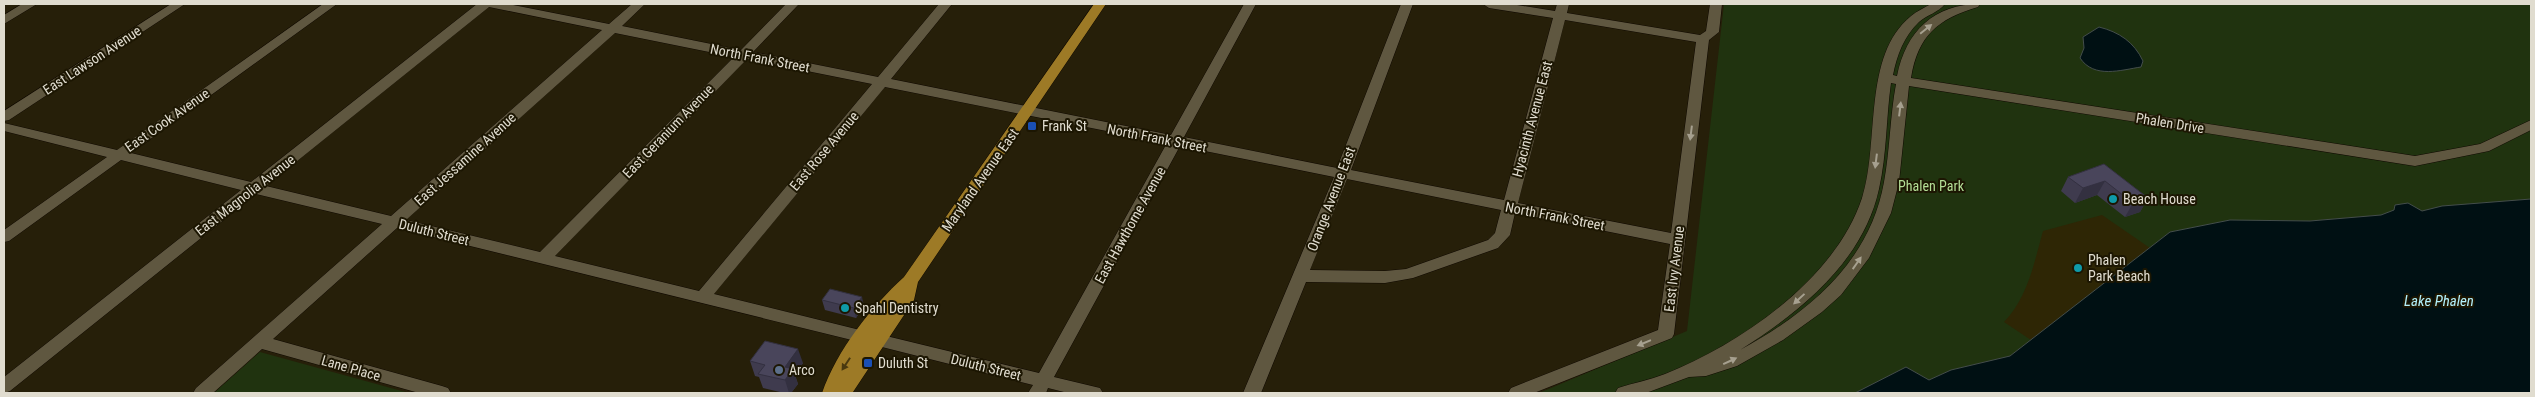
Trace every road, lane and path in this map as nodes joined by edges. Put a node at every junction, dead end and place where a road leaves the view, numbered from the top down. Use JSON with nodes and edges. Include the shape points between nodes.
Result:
{"nodes":[{"id":1,"x":31,"y":4,"type":"edge"},
{"id":2,"x":179,"y":4,"type":"edge"},
{"id":3,"x":330,"y":4,"type":"edge"},
{"id":4,"x":486,"y":4,"type":"edge"},
{"id":5,"x":490,"y":4,"type":"edge"},
{"id":6,"x":639,"y":4,"type":"edge"},
{"id":7,"x":793,"y":4,"type":"edge"},
{"id":8,"x":946,"y":4,"type":"edge"},
{"id":9,"x":1100,"y":4,"type":"edge"},
{"id":10,"x":1250,"y":4,"type":"edge"},
{"id":11,"x":1407,"y":4,"type":"edge"},
{"id":12,"x":1489,"y":4,"type":"edge"},
{"id":13,"x":1716,"y":4,"type":"edge"},
{"id":14,"x":1939,"y":4,"type":"edge"},
{"id":15,"x":1974,"y":4,"type":"edge"},
{"id":16,"x":1561,"y":10,"type":"edge"},
{"id":17,"x":4,"y":20,"type":"edge"},
{"id":18,"x":611,"y":28,"type":"junction"},
{"id":19,"x":1703,"y":42,"type":"junction"},
{"id":20,"x":743,"y":55,"type":"junction"},
{"id":21,"x":1886,"y":74,"type":"junction"},
{"id":22,"x":1904,"y":76,"type":"junction"},
{"id":23,"x":881,"y":82,"type":"junction"},
{"id":24,"x":1026,"y":112,"type":"junction"},
{"id":25,"x":4,"y":117,"type":"edge"},
{"id":26,"x":2531,"y":124,"type":"edge"},
{"id":27,"x":4,"y":127,"type":"edge"},
{"id":28,"x":1176,"y":142,"type":"junction"},
{"id":29,"x":118,"y":155,"type":"junction"},
{"id":30,"x":1342,"y":174,"type":"junction"},
{"id":31,"x":253,"y":188,"type":"junction"},
{"id":32,"x":1509,"y":207,"type":"junction"},
{"id":33,"x":394,"y":222,"type":"junction"},
{"id":34,"x":4,"y":236,"type":"edge"},
{"id":35,"x":1677,"y":240,"type":"junction"},
{"id":36,"x":544,"y":259,"type":"junction"},
{"id":37,"x":1301,"y":276,"type":"junction"},
{"id":38,"x":702,"y":298,"type":"junction"},
{"id":39,"x":871,"y":339,"type":"junction"},
{"id":40,"x":260,"y":342,"type":"junction"},
{"id":41,"x":1684,"y":373,"type":"junction"},
{"id":42,"x":4,"y":386,"type":"edge"},
{"id":43,"x":1041,"y":387,"type":"edge"},
{"id":44,"x":202,"y":393,"type":"edge"},
{"id":45,"x":442,"y":393,"type":"edge"},
{"id":46,"x":832,"y":393,"type":"edge"},
{"id":47,"x":1094,"y":393,"type":"edge"},
{"id":48,"x":1252,"y":393,"type":"edge"},
{"id":49,"x":1517,"y":393,"type":"edge"},
{"id":50,"x":1624,"y":393,"type":"edge"}],
"edges":[{"from":1,"to":17,"type":"street"},
{"from":2,"to":25,"type":"street","name":"East Lawson Avenue"},
{"from":3,"to":29,"type":"street","name":"East Cook Avenue"},
{"from":4,"to":31,"type":"street","name":"East Magnolia Avenue"},
{"from":5,"to":18,"type":"street","name":"North Frank Street"},
{"from":6,"to":18,"type":"street","name":"East Jessamine Avenue"},
{"from":7,"to":20,"type":"street","name":"East Geranium Avenue"},
{"from":8,"to":23,"type":"street","name":"East Rose Avenue"},
{"from":9,"to":24,"type":"main road","name":"Maryland Avenue East"},
{"from":10,"to":28,"type":"street","name":"East Hawthorne Avenue"},
{"from":11,"to":30,"type":"street","name":"Orange Avenue East"},
{"from":12,"to":16,"type":"street"},
{"from":13,"to":19,"type":"street","via":[[1712,32]]},
{"from":14,"to":21,"type":"street","via":[[1911,20],[1901,32]]},
{"from":22,"to":15,"type":"street","one_way":true,"via":[[1911,48],[1918,36],[1947,14]]},
{"from":16,"to":19,"type":"street"},
{"from":16,"to":32,"type":"street","name":"Hyacinth Avenue East"},
{"from":18,"to":20,"type":"street","name":"North Frank Street"},
{"from":18,"to":33,"type":"street","name":"East Jessamine Avenue"},
{"from":19,"to":35,"type":"street","name":"East Ivy Avenue","one_way":true},
{"from":20,"to":23,"type":"street","name":"North Frank Street"},
{"from":20,"to":36,"type":"street","name":"East Geranium Avenue"},
{"from":21,"to":22,"type":"street","name":"Phalen Drive"},
{"from":21,"to":41,"type":"street","one_way":true,"via":[[1872,189],[1856,230],[1826,274],[1792,306],[1752,335]]},
{"from":22,"to":26,"type":"street","name":"Phalen Drive","via":[[2415,161],[2484,148]]},
{"from":41,"to":22,"type":"street","one_way":true,"via":[[1712,370],[1760,347],[1825,302],[1858,263],[1889,198]]},
{"from":23,"to":24,"type":"street","name":"North Frank Street"},
{"from":23,"to":38,"type":"street","name":"East Rose Avenue"},
{"from":24,"to":28,"type":"street","name":"North Frank Street"},
{"from":24,"to":39,"type":"main road","name":"Maryland Avenue East","via":[[910,281],[908,296]]},
{"from":27,"to":29,"type":"street","name":"Duluth Street"},
{"from":28,"to":30,"type":"street","name":"North Frank Street"},
{"from":28,"to":43,"type":"street","name":"East Hawthorne Avenue"},
{"from":29,"to":31,"type":"street","name":"Duluth Street"},
{"from":29,"to":34,"type":"street","name":"East Cook Avenue"},
{"from":30,"to":32,"type":"street","name":"North Frank Street"},
{"from":30,"to":37,"type":"street","name":"Orange Avenue East"},
{"from":31,"to":33,"type":"street","name":"Duluth Street"},
{"from":31,"to":42,"type":"street","name":"East Magnolia Avenue"},
{"from":32,"to":35,"type":"street","name":"North Frank Street"},
{"from":32,"to":37,"type":"street","name":"Hyacinth Avenue East","via":[[1502,235],[1493,244],[1415,271],[1385,277]]},
{"from":33,"to":36,"type":"street","name":"Duluth Street"},
{"from":33,"to":40,"type":"street","name":"East Jessamine Avenue"},
{"from":35,"to":49,"type":"street","name":"East Ivy Avenue","one_way":true,"via":[[1666,334]]},
{"from":36,"to":38,"type":"street","name":"Duluth Street"},
{"from":37,"to":48,"type":"street","name":"Orange Avenue East"},
{"from":38,"to":39,"type":"street","name":"Duluth Street"},
{"from":39,"to":43,"type":"street","name":"Duluth Street"},
{"from":39,"to":46,"type":"main road","name":"Maryland Avenue East","via":[[834,382]]},
{"from":40,"to":44,"type":"street","name":"East Jessamine Avenue"},
{"from":40,"to":45,"type":"street","name":"Lane Place"},
{"from":41,"to":50,"type":"street"},
{"from":43,"to":47,"type":"street","name":"Duluth Street"}]}
